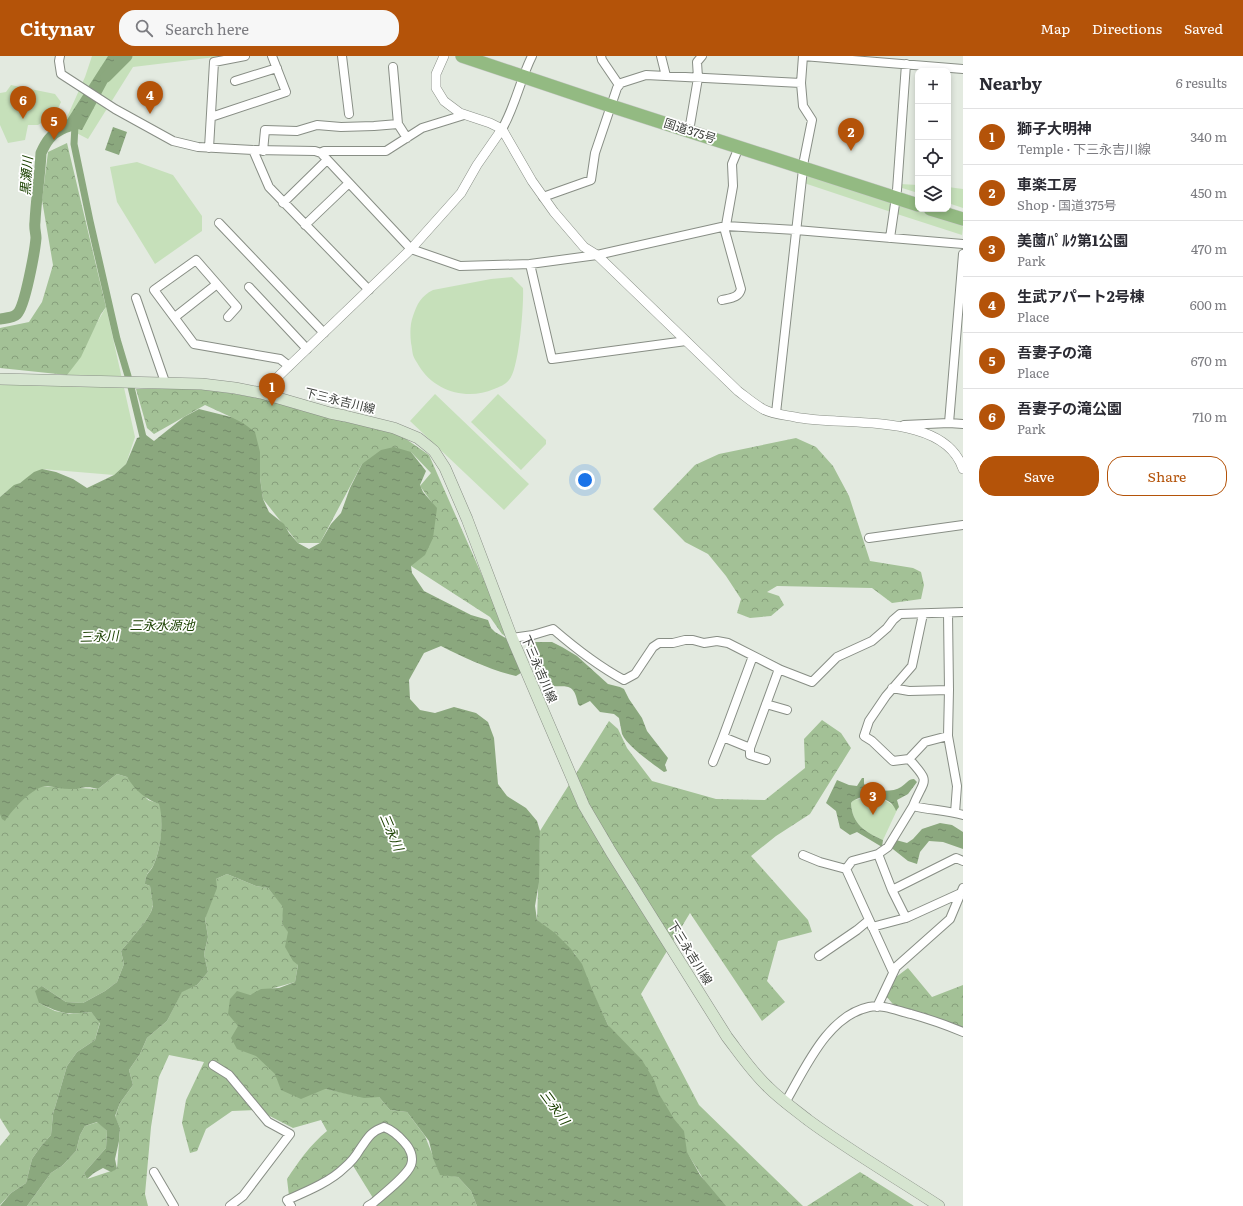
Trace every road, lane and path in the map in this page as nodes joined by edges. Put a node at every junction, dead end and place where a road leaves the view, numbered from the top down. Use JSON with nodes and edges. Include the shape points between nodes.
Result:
{"nodes":[{"id":1,"x":59,"y":56,"type":"edge"},
{"id":2,"x":245,"y":56,"type":"edge"},
{"id":3,"x":272,"y":56,"type":"edge"},
{"id":4,"x":342,"y":56,"type":"edge"},
{"id":5,"x":444,"y":56,"type":"edge"},
{"id":6,"x":462,"y":56,"type":"edge"},
{"id":7,"x":532,"y":56,"type":"edge"},
{"id":8,"x":601,"y":56,"type":"edge"},
{"id":9,"x":661,"y":56,"type":"edge"},
{"id":10,"x":702,"y":56,"type":"edge"},
{"id":11,"x":804,"y":56,"type":"edge"},
{"id":12,"x":829,"y":57,"type":"edge"},
{"id":13,"x":906,"y":64,"type":"junction"},
{"id":14,"x":393,"y":67,"type":"dead end"},
{"id":15,"x":277,"y":68,"type":"junction"},
{"id":16,"x":963,"y":69,"type":"edge"},
{"id":17,"x":523,"y":76,"type":"junction"},
{"id":18,"x":666,"y":76,"type":"junction"},
{"id":19,"x":698,"y":78,"type":"junction"},
{"id":20,"x":235,"y":81,"type":"dead end"},
{"id":21,"x":800,"y":83,"type":"junction"},
{"id":22,"x":619,"y":86,"type":"junction"},
{"id":23,"x":611,"y":106,"type":"junction"},
{"id":24,"x":349,"y":114,"type":"dead end"},
{"id":25,"x":464,"y":115,"type":"junction"},
{"id":26,"x":211,"y":117,"type":"junction"},
{"id":27,"x":398,"y":124,"type":"junction"},
{"id":28,"x":502,"y":130,"type":"junction"},
{"id":29,"x":689,"y":131,"type":"junction"},
{"id":30,"x":407,"y":138,"type":"junction"},
{"id":31,"x":739,"y":147,"type":"junction"},
{"id":32,"x":209,"y":148,"type":"junction"},
{"id":33,"x":253,"y":150,"type":"junction"},
{"id":34,"x":263,"y":151,"type":"junction"},
{"id":35,"x":321,"y":153,"type":"junction"},
{"id":36,"x":327,"y":160,"type":"junction"},
{"id":37,"x":803,"y":168,"type":"junction"},
{"id":38,"x":349,"y":183,"type":"junction"},
{"id":39,"x":543,"y":197,"type":"junction"},
{"id":40,"x":896,"y":198,"type":"junction"},
{"id":41,"x":283,"y":202,"type":"junction"},
{"id":42,"x":915,"y":204,"type":"edge"},
{"id":43,"x":940,"y":212,"type":"edge"},
{"id":44,"x":963,"y":219,"type":"edge"},
{"id":45,"x":219,"y":223,"type":"dead end"},
{"id":46,"x":305,"y":225,"type":"junction"},
{"id":47,"x":726,"y":226,"type":"junction"},
{"id":48,"x":796,"y":230,"type":"junction"},
{"id":49,"x":890,"y":238,"type":"junction"},
{"id":50,"x":963,"y":244,"type":"edge"},
{"id":51,"x":411,"y":249,"type":"junction"},
{"id":52,"x":963,"y":254,"type":"edge"},
{"id":53,"x":597,"y":255,"type":"junction"},
{"id":54,"x":530,"y":264,"type":"junction"},
{"id":55,"x":217,"y":284,"type":"junction"},
{"id":56,"x":249,"y":287,"type":"dead end"},
{"id":57,"x":369,"y":290,"type":"junction"},
{"id":58,"x":136,"y":298,"type":"dead end"},
{"id":59,"x":722,"y":300,"type":"dead end"},
{"id":60,"x":174,"y":317,"type":"junction"},
{"id":61,"x":228,"y":318,"type":"dead end"},
{"id":62,"x":324,"y":333,"type":"junction"},
{"id":63,"x":686,"y":341,"type":"junction"},
{"id":64,"x":307,"y":349,"type":"junction"},
{"id":65,"x":289,"y":366,"type":"junction"},
{"id":66,"x":0,"y":379,"type":"edge"},
{"id":67,"x":165,"y":382,"type":"junction"},
{"id":68,"x":261,"y":393,"type":"junction"},
{"id":69,"x":776,"y":413,"type":"junction"},
{"id":70,"x":948,"y":423,"type":"junction"},
{"id":71,"x":963,"y":424,"type":"edge"},
{"id":72,"x":892,"y":425,"type":"junction"},
{"id":73,"x":963,"y":469,"type":"edge"},
{"id":74,"x":963,"y":525,"type":"edge"},
{"id":75,"x":869,"y":538,"type":"dead end"},
{"id":76,"x":963,"y":612,"type":"edge"},
{"id":77,"x":948,"y":613,"type":"junction"},
{"id":78,"x":922,"y":614,"type":"junction"},
{"id":79,"x":512,"y":638,"type":"junction"},
{"id":80,"x":753,"y":656,"type":"junction"},
{"id":81,"x":779,"y":669,"type":"junction"},
{"id":82,"x":892,"y":688,"type":"junction"},
{"id":83,"x":949,"y":690,"type":"junction"},
{"id":84,"x":766,"y":704,"type":"junction"},
{"id":85,"x":787,"y":710,"type":"dead end"},
{"id":86,"x":948,"y":736,"type":"junction"},
{"id":87,"x":723,"y":737,"type":"junction"},
{"id":88,"x":750,"y":748,"type":"junction"},
{"id":89,"x":909,"y":759,"type":"junction"},
{"id":90,"x":766,"y":760,"type":"dead end"},
{"id":91,"x":713,"y":762,"type":"dead end"},
{"id":92,"x":913,"y":806,"type":"junction"},
{"id":93,"x":959,"y":814,"type":"edge"},
{"id":94,"x":878,"y":854,"type":"junction"},
{"id":95,"x":803,"y":855,"type":"dead end"},
{"id":96,"x":963,"y":861,"type":"edge"},
{"id":97,"x":846,"y":869,"type":"junction"},
{"id":98,"x":892,"y":890,"type":"junction"},
{"id":99,"x":962,"y":891,"type":"edge"},
{"id":100,"x":906,"y":918,"type":"junction"},
{"id":101,"x":870,"y":924,"type":"junction"},
{"id":102,"x":819,"y":956,"type":"dead end"},
{"id":103,"x":893,"y":972,"type":"junction"},
{"id":104,"x":878,"y":1007,"type":"junction"},
{"id":105,"x":963,"y":1032,"type":"edge"},
{"id":106,"x":213,"y":1065,"type":"dead end"},
{"id":107,"x":785,"y":1103,"type":"junction"},
{"id":108,"x":154,"y":1172,"type":"dead end"},
{"id":109,"x":174,"y":1206,"type":"edge"},
{"id":110,"x":230,"y":1206,"type":"edge"},
{"id":111,"x":291,"y":1206,"type":"edge"},
{"id":112,"x":368,"y":1206,"type":"edge"},
{"id":113,"x":939,"y":1206,"type":"edge"}],
"edges":[{"from":1,"to":32,"type":"street","via":[[62,74],[103,102],[173,141],[198,148]]},
{"from":2,"to":26,"type":"street","via":[[214,62]]},
{"from":3,"to":15,"type":"street"},
{"from":4,"to":24,"type":"street"},
{"from":5,"to":25,"type":"street","via":[[436,74],[436,88],[444,101]]},
{"from":6,"to":17,"type":"highway","name":"国道375号"},
{"from":7,"to":17,"type":"street"},
{"from":8,"to":22,"type":"street"},
{"from":9,"to":18,"type":"street"},
{"from":10,"to":19,"type":"street","via":[[697,62]]},
{"from":11,"to":12,"type":"street"},
{"from":11,"to":21,"type":"street"},
{"from":12,"to":13,"type":"street"},
{"from":13,"to":16,"type":"street"},
{"from":13,"to":40,"type":"street"},
{"from":14,"to":27,"type":"street"},
{"from":15,"to":20,"type":"street"},
{"from":15,"to":26,"type":"street","via":[[286,92]]},
{"from":17,"to":23,"type":"highway","name":"国道375号"},
{"from":17,"to":28,"type":"street"},
{"from":18,"to":19,"type":"street"},
{"from":18,"to":22,"type":"street","via":[[646,75]]},
{"from":19,"to":21,"type":"street"},
{"from":19,"to":29,"type":"street"},
{"from":21,"to":37,"type":"street","via":[[803,106],[812,120]]},
{"from":22,"to":23,"type":"street"},
{"from":23,"to":29,"type":"highway","name":"国道375号"},
{"from":23,"to":39,"type":"street","via":[[595,153],[591,180]]},
{"from":25,"to":28,"type":"street"},
{"from":25,"to":30,"type":"street","via":[[422,128]]},
{"from":26,"to":32,"type":"street"},
{"from":27,"to":30,"type":"street"},
{"from":27,"to":34,"type":"street","via":[[317,125],[298,131],[265,130]]},
{"from":28,"to":39,"type":"street"},
{"from":28,"to":51,"type":"street","via":[[462,193]]},
{"from":29,"to":31,"type":"highway","name":"国道375号"},
{"from":30,"to":35,"type":"street","via":[[386,151]]},
{"from":31,"to":37,"type":"highway","name":"国道375号"},
{"from":31,"to":47,"type":"street","via":[[732,164],[732,186]]},
{"from":32,"to":33,"type":"street"},
{"from":33,"to":34,"type":"street"},
{"from":33,"to":41,"type":"street","via":[[269,187]]},
{"from":34,"to":35,"type":"street"},
{"from":35,"to":36,"type":"street"},
{"from":36,"to":38,"type":"street"},
{"from":36,"to":41,"type":"street"},
{"from":37,"to":40,"type":"highway","name":"国道375号"},
{"from":37,"to":48,"type":"street"},
{"from":38,"to":46,"type":"street"},
{"from":38,"to":51,"type":"street"},
{"from":39,"to":53,"type":"street","via":[[584,247]]},
{"from":40,"to":42,"type":"highway","name":"国道375号"},
{"from":40,"to":49,"type":"street"},
{"from":41,"to":46,"type":"street"},
{"from":43,"to":44,"type":"highway"},
{"from":45,"to":62,"type":"street"},
{"from":46,"to":57,"type":"street"},
{"from":47,"to":48,"type":"street"},
{"from":47,"to":53,"type":"street"},
{"from":47,"to":59,"type":"street","via":[[725,231],[741,289],[737,296]]},
{"from":48,"to":49,"type":"street"},
{"from":48,"to":69,"type":"street"},
{"from":49,"to":50,"type":"street"},
{"from":51,"to":54,"type":"street","via":[[460,266]]},
{"from":51,"to":57,"type":"street"},
{"from":52,"to":70,"type":"street"},
{"from":53,"to":54,"type":"street"},
{"from":53,"to":63,"type":"street"},
{"from":54,"to":63,"type":"street","via":[[552,359]]},
{"from":55,"to":60,"type":"street"},
{"from":55,"to":60,"type":"street","via":[[196,260],[154,290]]},
{"from":55,"to":61,"type":"street","via":[[237,307]]},
{"from":56,"to":64,"type":"street"},
{"from":57,"to":62,"type":"street"},
{"from":58,"to":67,"type":"street"},
{"from":60,"to":65,"type":"street","via":[[194,344],[280,359]]},
{"from":62,"to":64,"type":"street"},
{"from":63,"to":69,"type":"street","via":[[738,391],[764,410]]},
{"from":64,"to":65,"type":"street"},
{"from":65,"to":68,"type":"street"},
{"from":66,"to":67,"type":"main road","name":"下三永吉川線"},
{"from":67,"to":68,"type":"main road","name":"下三永吉川線","via":[[202,384]]},
{"from":68,"to":79,"type":"main road","name":"下三永吉川線","via":[[394,428],[418,438],[434,451],[445,468],[467,519]]},
{"from":69,"to":72,"type":"street","via":[[796,418]]},
{"from":70,"to":71,"type":"street"},
{"from":70,"to":72,"type":"street"},
{"from":72,"to":73,"type":"street","via":[[929,434],[950,447]]},
{"from":74,"to":75,"type":"street"},
{"from":76,"to":77,"type":"street"},
{"from":77,"to":78,"type":"street"},
{"from":77,"to":83,"type":"street"},
{"from":78,"to":81,"type":"street","via":[[900,614],[872,641],[837,658],[812,682]]},
{"from":78,"to":82,"type":"street","via":[[912,666]]},
{"from":79,"to":80,"type":"street","via":[[553,629],[574,647],[624,680],[635,674],[653,647],[659,643],[685,640],[704,643],[717,641],[728,643]]},
{"from":79,"to":107,"type":"main road","name":"下三永吉川線","via":[[584,806],[611,852],[727,1037],[747,1065]]},
{"from":80,"to":81,"type":"street"},
{"from":80,"to":87,"type":"street"},
{"from":81,"to":84,"type":"street"},
{"from":82,"to":83,"type":"street","via":[[909,691]]},
{"from":82,"to":89,"type":"street","via":[[869,720],[864,736],[893,761]]},
{"from":83,"to":86,"type":"street"},
{"from":84,"to":85,"type":"street"},
{"from":84,"to":88,"type":"street"},
{"from":86,"to":89,"type":"street","via":[[924,742]]},
{"from":86,"to":93,"type":"street"},
{"from":87,"to":88,"type":"street"},
{"from":87,"to":91,"type":"street"},
{"from":88,"to":90,"type":"street","via":[[750,754]]},
{"from":89,"to":92,"type":"street","via":[[924,777],[924,784]]},
{"from":92,"to":93,"type":"street"},
{"from":92,"to":94,"type":"street","via":[[888,847]]},
{"from":94,"to":97,"type":"street","via":[[852,861]]},
{"from":94,"to":98,"type":"street"},
{"from":95,"to":97,"type":"street"},
{"from":96,"to":98,"type":"street","via":[[956,858]]},
{"from":97,"to":101,"type":"street"},
{"from":98,"to":100,"type":"street"},
{"from":99,"to":100,"type":"street"},
{"from":99,"to":103,"type":"street","via":[[950,919]]},
{"from":100,"to":101,"type":"street"},
{"from":101,"to":102,"type":"street"},
{"from":101,"to":103,"type":"street"},
{"from":103,"to":104,"type":"street"},
{"from":104,"to":105,"type":"street","via":[[945,1024]]},
{"from":104,"to":107,"type":"street","via":[[860,1010],[836,1024]]},
{"from":106,"to":110,"type":"street","via":[[237,1083],[268,1122],[290,1134],[243,1196]]},
{"from":107,"to":113,"type":"main road","name":"下三永吉川線","via":[[875,1166]]},
{"from":108,"to":109,"type":"street"},
{"from":111,"to":112,"type":"street","via":[[288,1200],[329,1180],[360,1150],[368,1136],[384,1127],[399,1136],[408,1146],[412,1157],[411,1165],[406,1173]]}]}
